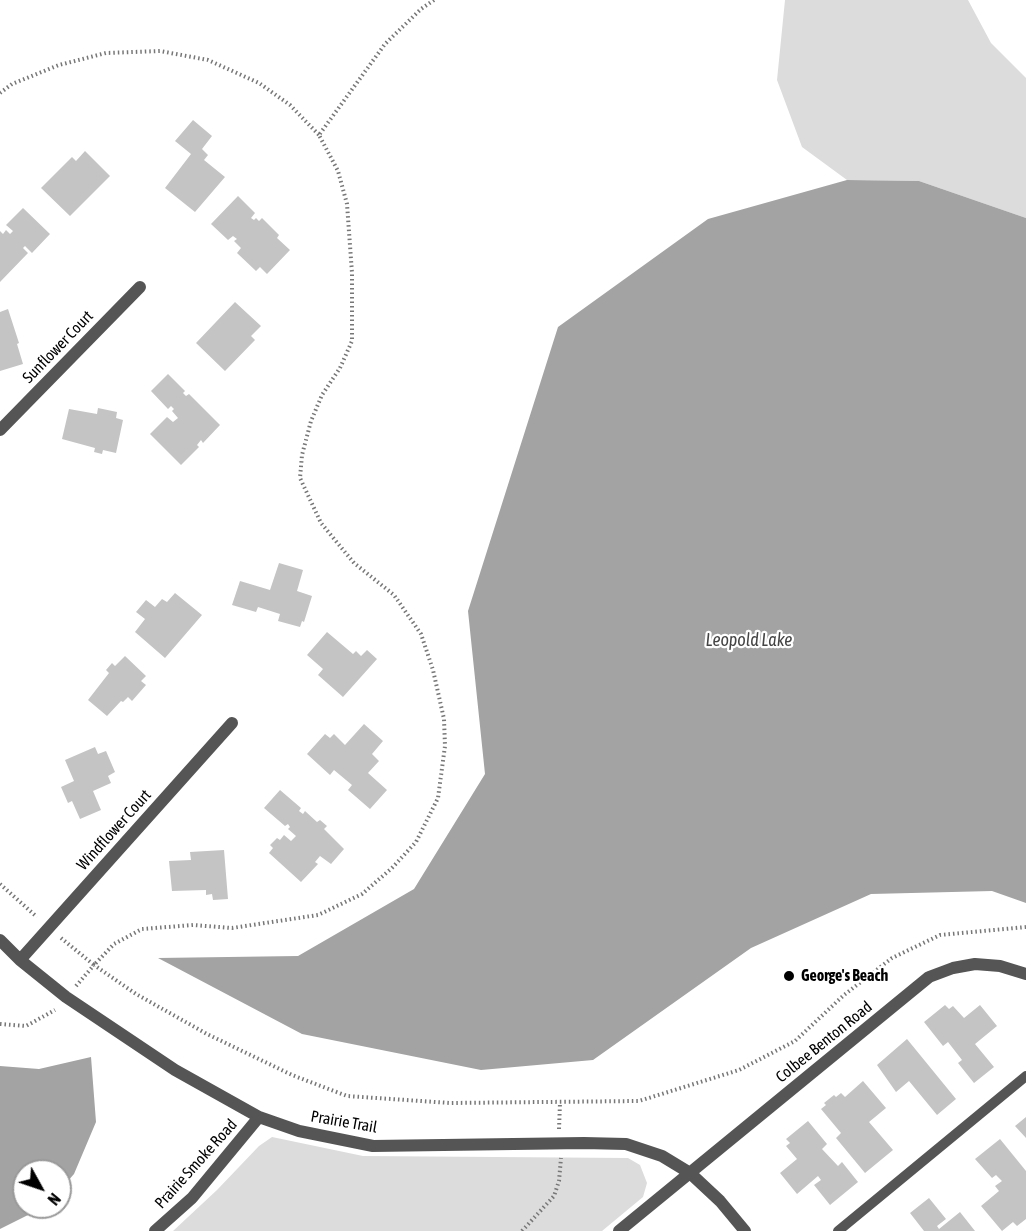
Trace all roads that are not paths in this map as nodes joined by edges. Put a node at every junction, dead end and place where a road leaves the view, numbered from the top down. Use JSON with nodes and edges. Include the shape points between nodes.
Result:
{"nodes":[{"id":1,"x":140,"y":287,"type":"dead end"},
{"id":2,"x":0,"y":430,"type":"edge"},
{"id":3,"x":232,"y":723,"type":"dead end"},
{"id":4,"x":0,"y":940,"type":"edge"},
{"id":5,"x":20,"y":960,"type":"junction"},
{"id":6,"x":1026,"y":974,"type":"edge"},
{"id":7,"x":1026,"y":1076,"type":"edge"},
{"id":8,"x":259,"y":1118,"type":"junction"},
{"id":9,"x":690,"y":1173,"type":"junction"},
{"id":10,"x":155,"y":1231,"type":"edge"},
{"id":11,"x":619,"y":1231,"type":"edge"},
{"id":12,"x":745,"y":1231,"type":"edge"},
{"id":13,"x":838,"y":1231,"type":"edge"}],
"edges":[{"from":1,"to":2,"type":"street","name":"Sunflower Court"},
{"from":3,"to":5,"type":"street","name":"Windflower Court"},
{"from":4,"to":5,"type":"street","name":"Prairie Trail"},
{"from":5,"to":8,"type":"street","name":"Prairie Trail","via":[[66,997],[175,1070]]},
{"from":6,"to":9,"type":"street","name":"Colbee Benton Road","via":[[975,964],[929,977]]},
{"from":7,"to":13,"type":"lane"},
{"from":8,"to":9,"type":"street","name":"Prairie Trail","via":[[299,1131],[373,1146],[627,1144],[662,1156]]},
{"from":8,"to":10,"type":"street","name":"Prairie Smoke Road","via":[[192,1198]]},
{"from":9,"to":11,"type":"street","name":"Colbee Benton Road"},
{"from":9,"to":12,"type":"street","name":"Prairie Trail"}]}
